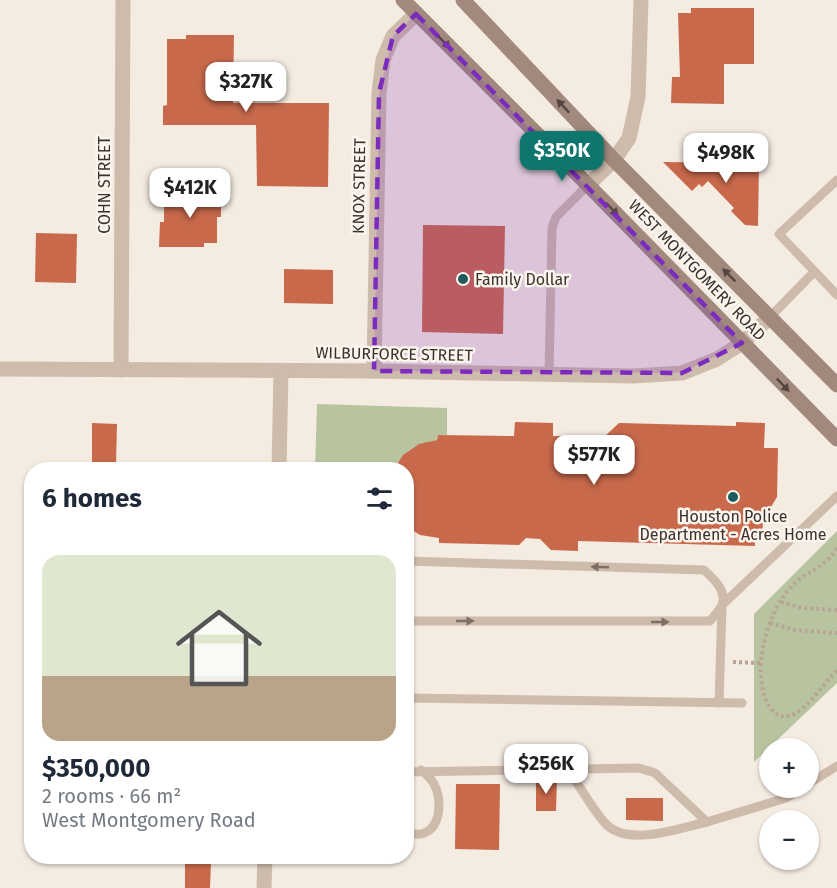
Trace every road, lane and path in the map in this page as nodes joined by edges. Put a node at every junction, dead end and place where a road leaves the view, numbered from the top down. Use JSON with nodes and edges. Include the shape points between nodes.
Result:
{"nodes":[{"id":1,"x":123,"y":0,"type":"edge"},
{"id":2,"x":403,"y":0,"type":"edge"},
{"id":3,"x":463,"y":0,"type":"edge"},
{"id":4,"x":641,"y":0,"type":"edge"},
{"id":5,"x":416,"y":14,"type":"junction"},
{"id":6,"x":614,"y":160,"type":"junction"},
{"id":7,"x":837,"y":180,"type":"edge"},
{"id":8,"x":588,"y":185,"type":"junction"},
{"id":9,"x":814,"y":272,"type":"junction"},
{"id":10,"x":837,"y":295,"type":"edge"},
{"id":11,"x":770,"y":317,"type":"junction"},
{"id":12,"x":742,"y":343,"type":"junction"},
{"id":13,"x":0,"y":369,"type":"edge"},
{"id":14,"x":121,"y":370,"type":"junction"},
{"id":15,"x":281,"y":371,"type":"junction"},
{"id":16,"x":374,"y":371,"type":"junction"},
{"id":17,"x":549,"y":374,"type":"junction"},
{"id":18,"x":837,"y":384,"type":"edge"},
{"id":19,"x":837,"y":439,"type":"edge"},
{"id":20,"x":279,"y":462,"type":"edge"},
{"id":21,"x":837,"y":496,"type":"edge"},
{"id":22,"x":837,"y":548,"type":"edge"},
{"id":23,"x":414,"y":561,"type":"edge"},
{"id":24,"x":781,"y":602,"type":"junction"},
{"id":25,"x":722,"y":605,"type":"junction"},
{"id":26,"x":837,"y":610,"type":"edge"},
{"id":27,"x":414,"y":621,"type":"edge"},
{"id":28,"x":770,"y":623,"type":"junction"},
{"id":29,"x":837,"y":633,"type":"edge"},
{"id":30,"x":720,"y":662,"type":"junction"},
{"id":31,"x":761,"y":663,"type":"junction"},
{"id":32,"x":837,"y":671,"type":"edge"},
{"id":33,"x":414,"y":698,"type":"edge"},
{"id":34,"x":719,"y":703,"type":"junction"},
{"id":35,"x":742,"y":703,"type":"dead end"},
{"id":36,"x":837,"y":766,"type":"edge"},
{"id":37,"x":568,"y":768,"type":"junction"},
{"id":38,"x":421,"y":770,"type":"junction"},
{"id":39,"x":414,"y":771,"type":"edge"},
{"id":40,"x":819,"y":777,"type":"edge"},
{"id":41,"x":786,"y":798,"type":"edge"},
{"id":42,"x":707,"y":822,"type":"junction"},
{"id":43,"x":414,"y":834,"type":"edge"},
{"id":44,"x":265,"y":864,"type":"edge"},
{"id":45,"x":264,"y":888,"type":"edge"}],
"edges":[{"from":1,"to":14,"type":"street","name":"COHN STREET"},
{"from":2,"to":5,"type":"main road","name":"WEST MONTGOMERY ROAD"},
{"from":6,"to":3,"type":"main road","name":"WEST MONTGOMERY ROAD","one_way":true},
{"from":4,"to":6,"type":"street","via":[[638,97],[629,138]]},
{"from":5,"to":8,"type":"main road","name":"WEST MONTGOMERY ROAD","one_way":true},
{"from":5,"to":16,"type":"street","name":"KNOX STREET","via":[[393,36],[383,60],[379,93]]},
{"from":6,"to":8,"type":"street"},
{"from":11,"to":6,"type":"main road","name":"WEST MONTGOMERY ROAD","one_way":true},
{"from":7,"to":9,"type":"lane","via":[[779,234]]},
{"from":8,"to":12,"type":"main road","name":"WEST MONTGOMERY ROAD","one_way":true},
{"from":8,"to":17,"type":"lane","via":[[556,217],[552,228]]},
{"from":9,"to":10,"type":"lane"},
{"from":9,"to":11,"type":"lane"},
{"from":11,"to":12,"type":"street","name":"WILBURFORCE STREET"},
{"from":11,"to":18,"type":"main road","name":"WEST MONTGOMERY ROAD"},
{"from":12,"to":17,"type":"street","name":"WILBURFORCE STREET","via":[[717,359],[682,373]]},
{"from":12,"to":19,"type":"main road","name":"WEST MONTGOMERY ROAD","one_way":true},
{"from":13,"to":14,"type":"street","name":"WILBURFORCE STREET"},
{"from":14,"to":15,"type":"street","name":"WILBURFORCE STREET"},
{"from":15,"to":16,"type":"street","name":"WILBURFORCE STREET"},
{"from":15,"to":20,"type":"street"},
{"from":16,"to":17,"type":"street","name":"WILBURFORCE STREET"},
{"from":21,"to":25,"type":"lane"},
{"from":22,"to":24,"type":"path","via":[[821,567],[793,584]]},
{"from":25,"to":23,"type":"lane","one_way":true,"via":[[723,591],[705,570]]},
{"from":24,"to":26,"type":"path"},
{"from":24,"to":28,"type":"path"},
{"from":27,"to":25,"type":"lane","one_way":true,"via":[[710,621]]},
{"from":25,"to":30,"type":"lane"},
{"from":28,"to":29,"type":"path","via":[[795,630]]},
{"from":28,"to":31,"type":"path"},
{"from":30,"to":31,"type":"path"},
{"from":30,"to":34,"type":"lane"},
{"from":31,"to":32,"type":"path","via":[[766,699],[772,711],[781,715],[793,715],[804,709]]},
{"from":33,"to":34,"type":"lane"},
{"from":34,"to":35,"type":"lane"},
{"from":36,"to":40,"type":"lane"},
{"from":37,"to":38,"type":"lane"},
{"from":37,"to":42,"type":"lane","via":[[639,768],[655,773]]},
{"from":37,"to":42,"type":"lane","via":[[606,825],[624,834],[645,835]]},
{"from":38,"to":39,"type":"lane"},
{"from":38,"to":43,"type":"lane","via":[[439,795],[437,817],[428,831]]},
{"from":41,"to":42,"type":"lane"},
{"from":44,"to":45,"type":"street"}]}
